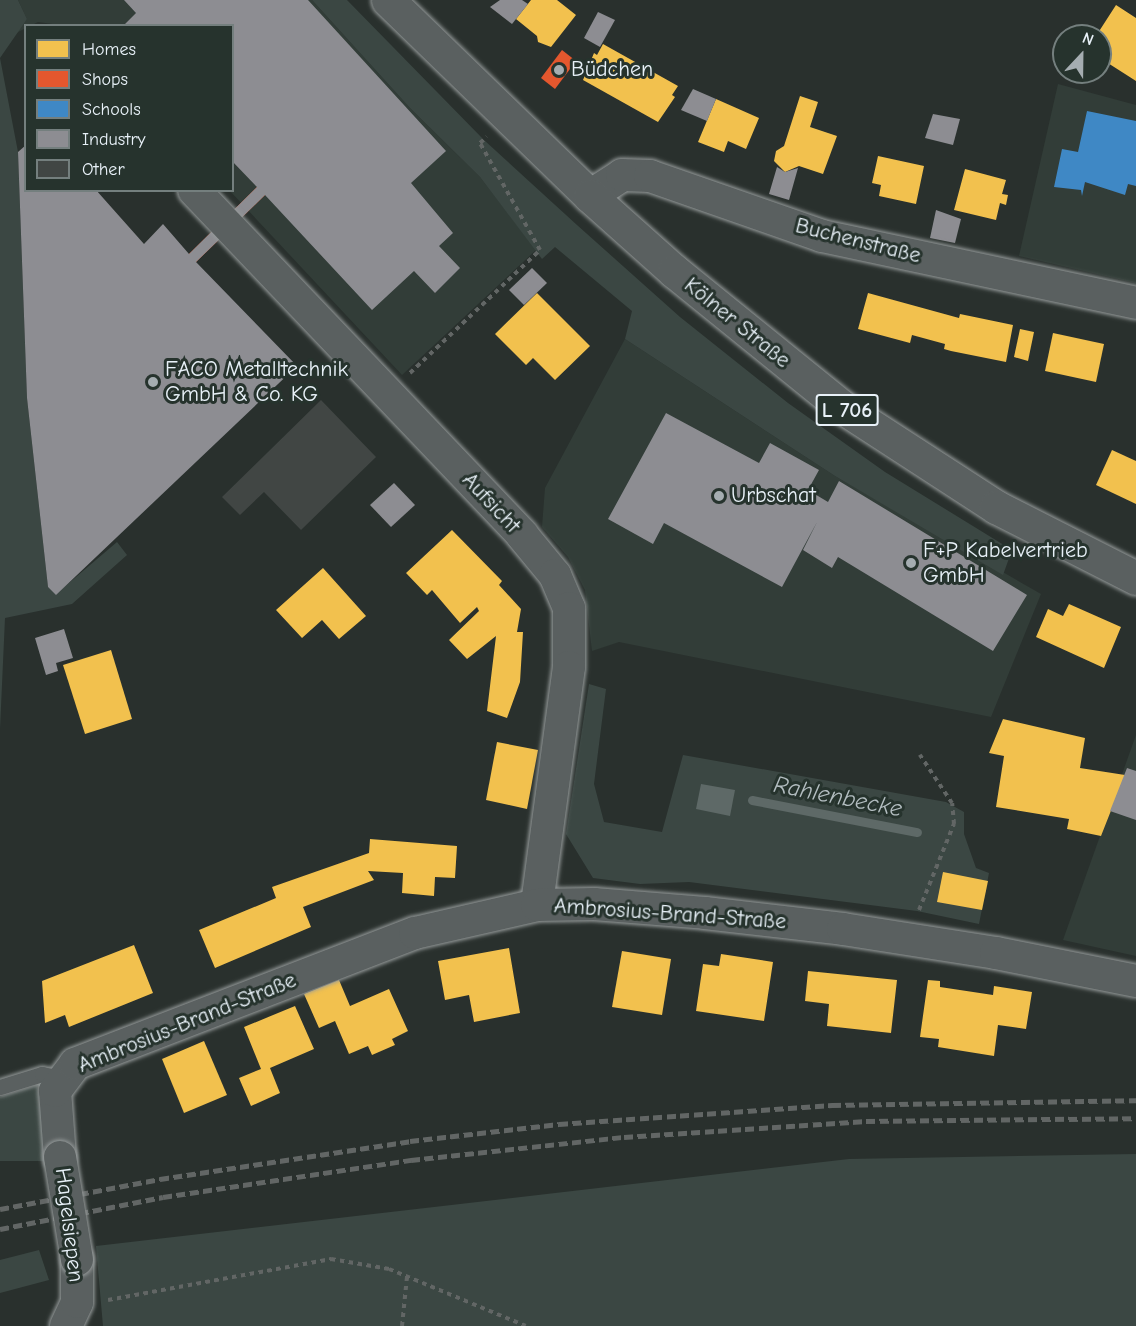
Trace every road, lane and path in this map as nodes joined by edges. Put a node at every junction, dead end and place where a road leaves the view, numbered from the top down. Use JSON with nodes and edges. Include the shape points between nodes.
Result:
{"nodes":[{"id":1,"x":388,"y":0,"type":"edge"},
{"id":2,"x":480,"y":144,"type":"dead end"},
{"id":3,"x":196,"y":192,"type":"edge"},
{"id":4,"x":590,"y":196,"type":"junction"},
{"id":5,"x":1136,"y":303,"type":"edge"},
{"id":6,"x":388,"y":394,"type":"junction"},
{"id":7,"x":1136,"y":578,"type":"edge"},
{"id":8,"x":920,"y":755,"type":"dead end"},
{"id":9,"x":537,"y":905,"type":"junction"},
{"id":10,"x":917,"y":941,"type":"junction"},
{"id":11,"x":1136,"y":981,"type":"edge"},
{"id":12,"x":62,"y":1078,"type":"junction"},
{"id":13,"x":0,"y":1087,"type":"edge"},
{"id":14,"x":60,"y":1157,"type":"joint"},
{"id":15,"x":407,"y":1277,"type":"junction"},
{"id":16,"x":71,"y":1314,"type":"edge"},
{"id":17,"x":402,"y":1326,"type":"edge"},
{"id":18,"x":526,"y":1326,"type":"edge"}],
"edges":[{"from":1,"to":4,"type":"main road","name":"Kölner Straße","number":"L 706"},
{"from":2,"to":6,"type":"path","via":[[540,250]]},
{"from":3,"to":6,"type":"street","name":"Aufsicht"},
{"from":4,"to":5,"type":"street","name":"Buchenstraße","via":[[622,175],[650,176],[822,236]]},
{"from":4,"to":7,"type":"main road","name":"Kölner Straße","number":"L 706","via":[[674,271],[842,407],[996,507]]},
{"from":6,"to":9,"type":"street","name":"Aufsicht","via":[[522,535],[555,575],[569,608],[569,667]]},
{"from":8,"to":10,"type":"path","via":[[952,803],[954,824],[919,908]]},
{"from":9,"to":10,"type":"street","name":"Ambrosius-Brand-Straße","via":[[594,904],[705,913]]},
{"from":9,"to":12,"type":"street","name":"Ambrosius-Brand-Straße","via":[[415,933],[75,1064]]},
{"from":10,"to":11,"type":"street","name":"Ambrosius-Brand-Straße"},
{"from":12,"to":13,"type":"lane","via":[[42,1074]]},
{"from":12,"to":14,"type":"street","name":"Ambrosius-Brand-Straße","via":[[55,1091]]},
{"from":14,"to":16,"type":"street","name":"Hagelsiepen","bridge":true,"via":[[77,1260]]},
{"from":15,"to":16,"type":"path","via":[[331,1259],[124,1299]]},
{"from":15,"to":17,"type":"path"},
{"from":15,"to":18,"type":"path"}]}
